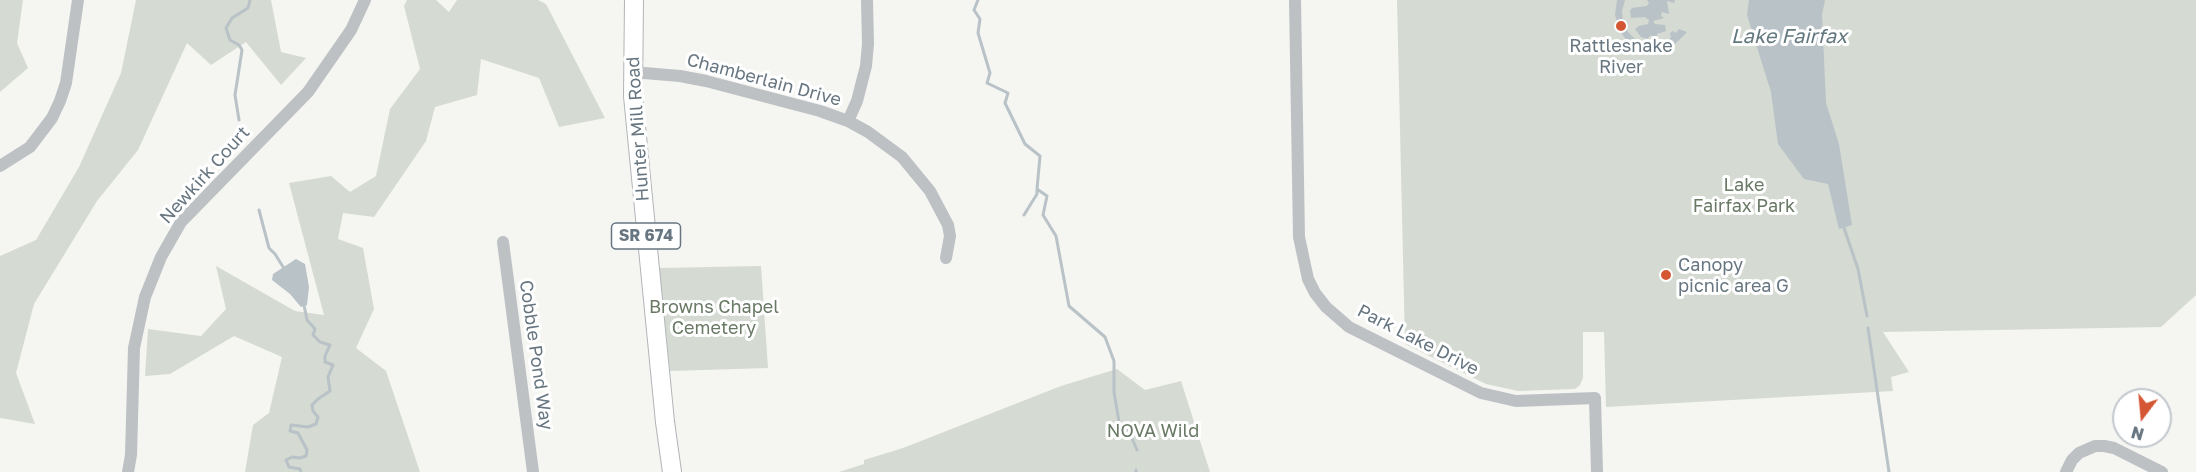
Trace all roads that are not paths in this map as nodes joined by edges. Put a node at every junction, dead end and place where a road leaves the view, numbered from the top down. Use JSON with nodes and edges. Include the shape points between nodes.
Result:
{"nodes":[{"id":1,"x":78,"y":0,"type":"edge"},
{"id":2,"x":365,"y":0,"type":"edge"},
{"id":3,"x":634,"y":0,"type":"edge"},
{"id":4,"x":867,"y":0,"type":"edge"},
{"id":5,"x":1295,"y":0,"type":"edge"},
{"id":6,"x":632,"y":72,"type":"junction"},
{"id":7,"x":848,"y":121,"type":"junction"},
{"id":8,"x":0,"y":166,"type":"edge"},
{"id":9,"x":503,"y":242,"type":"dead end"},
{"id":10,"x":946,"y":258,"type":"dead end"},
{"id":11,"x":128,"y":472,"type":"edge"},
{"id":12,"x":533,"y":472,"type":"edge"},
{"id":13,"x":672,"y":472,"type":"edge"},
{"id":14,"x":1597,"y":472,"type":"edge"},
{"id":15,"x":2066,"y":472,"type":"edge"},
{"id":16,"x":2162,"y":472,"type":"edge"}],
"edges":[{"from":1,"to":8,"type":"street","via":[[60,101],[30,147]]},
{"from":2,"to":11,"type":"street","name":"Newkirk Court","via":[[351,30],[308,92],[181,222],[160,257],[145,297],[134,348]]},
{"from":3,"to":6,"type":"main road","name":"Hunter Mill Road","number":"SR 674"},
{"from":4,"to":7,"type":"street","via":[[864,80]]},
{"from":5,"to":14,"type":"street","name":"Park Lake Drive","via":[[1299,237],[1308,279],[1326,307],[1357,332],[1481,393],[1516,401],[1595,398]]},
{"from":6,"to":7,"type":"street","name":"Chamberlain Drive","via":[[706,81]]},
{"from":6,"to":13,"type":"main road","name":"Hunter Mill Road","number":"SR 674"},
{"from":7,"to":10,"type":"street","name":"Chamberlain Drive","via":[[894,150],[930,190],[948,225]]},
{"from":9,"to":12,"type":"street","name":"Cobble Pond Way"},
{"from":15,"to":16,"type":"street","via":[[2079,453],[2104,446]]}]}
